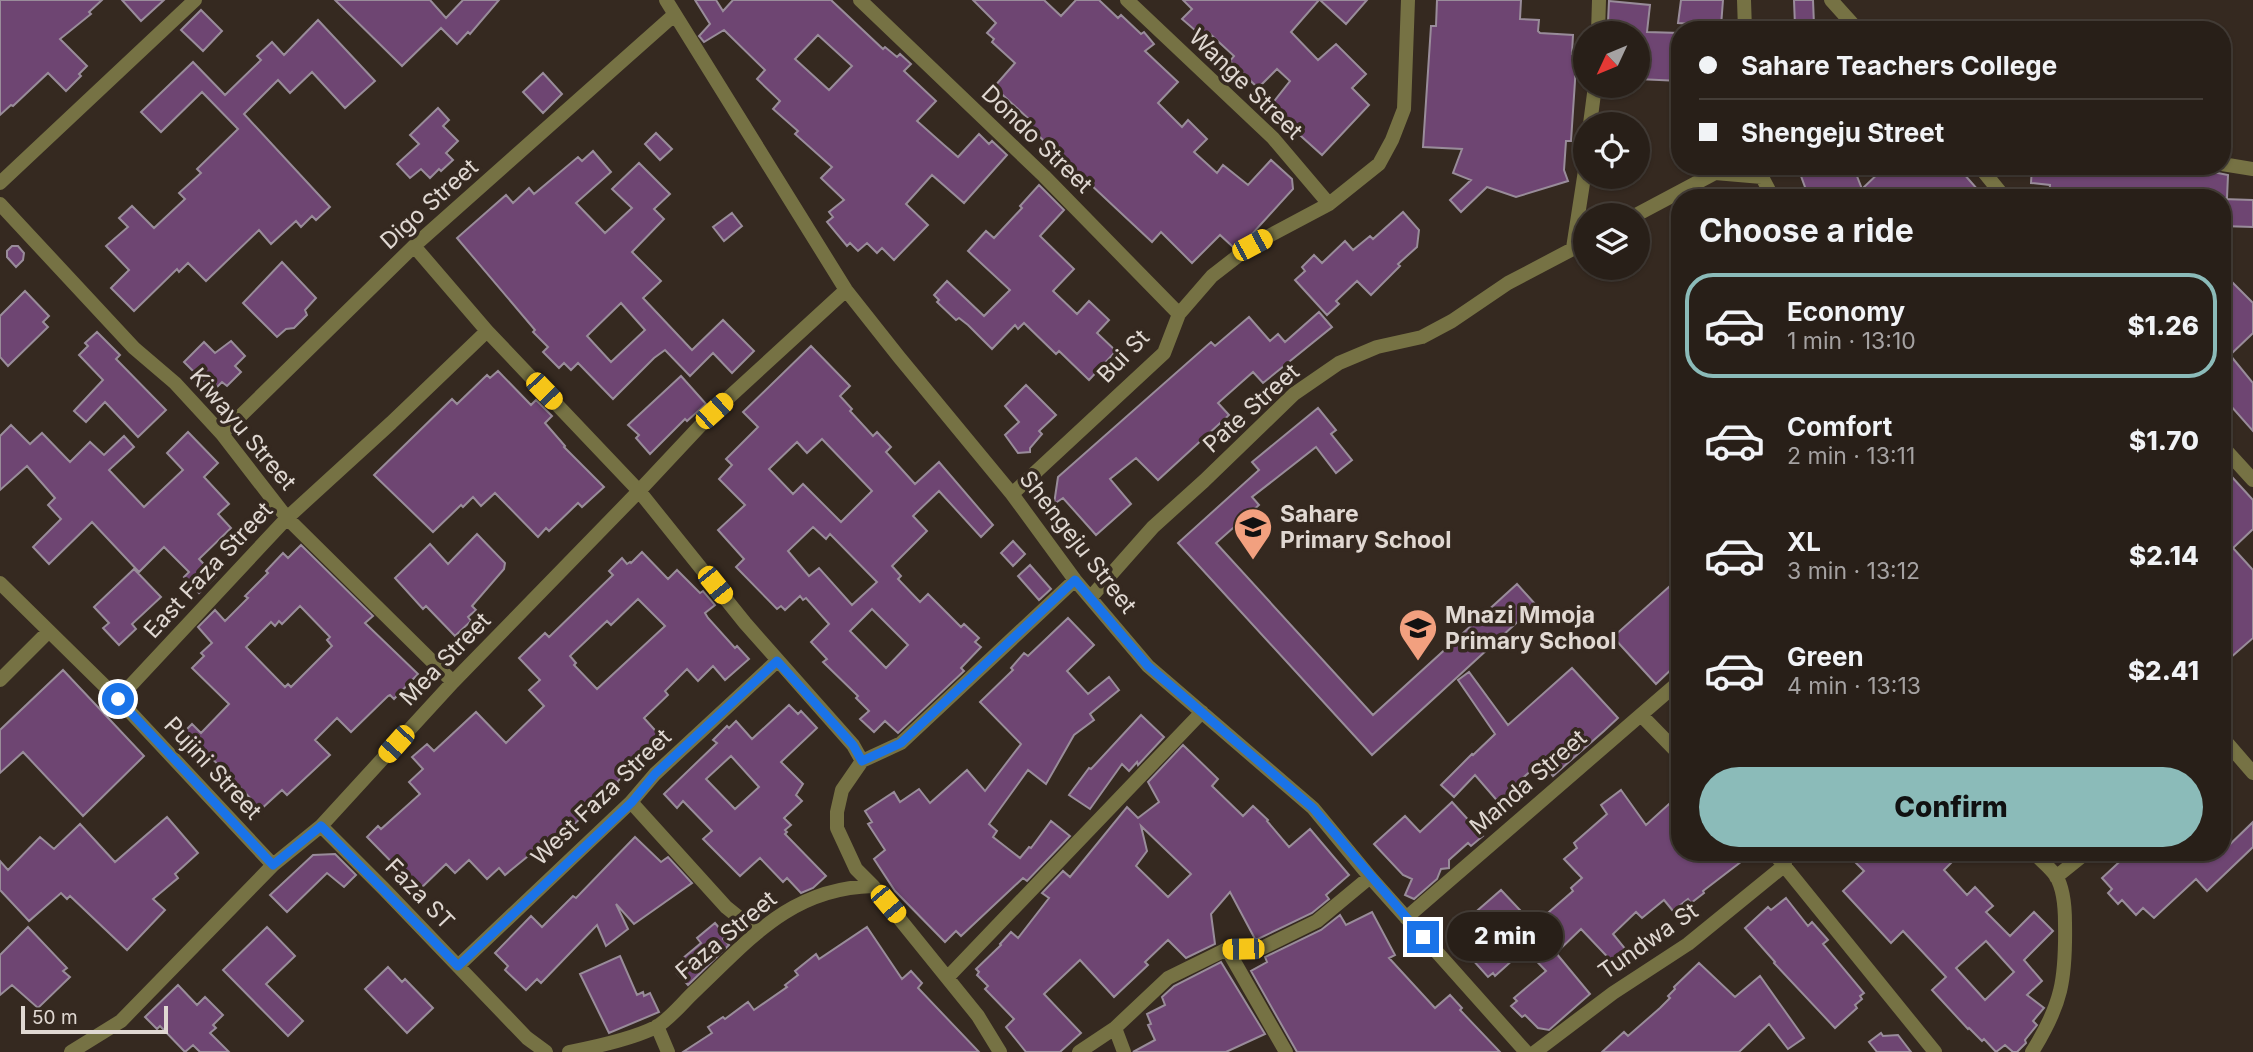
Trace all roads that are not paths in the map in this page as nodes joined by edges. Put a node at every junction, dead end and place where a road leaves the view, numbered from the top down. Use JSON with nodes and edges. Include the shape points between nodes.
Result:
{"nodes":[{"id":1,"x":195,"y":0,"type":"edge"},
{"id":2,"x":666,"y":0,"type":"edge"},
{"id":3,"x":860,"y":0,"type":"edge"},
{"id":4,"x":1127,"y":0,"type":"edge"},
{"id":5,"x":1408,"y":0,"type":"edge"},
{"id":6,"x":1599,"y":0,"type":"edge"},
{"id":7,"x":1744,"y":0,"type":"edge"},
{"id":8,"x":1830,"y":0,"type":"edge"},
{"id":9,"x":674,"y":15,"type":"junction"},
{"id":10,"x":1598,"y":21,"type":"edge"},
{"id":11,"x":1745,"y":21,"type":"edge"},
{"id":12,"x":1850,"y":21,"type":"edge"},
{"id":13,"x":2231,"y":165,"type":"edge"},
{"id":14,"x":2253,"y":169,"type":"edge"},
{"id":15,"x":1711,"y":175,"type":"edge"},
{"id":16,"x":1986,"y":175,"type":"edge"},
{"id":17,"x":0,"y":183,"type":"edge"},
{"id":18,"x":1685,"y":189,"type":"edge"},
{"id":19,"x":1998,"y":189,"type":"edge"},
{"id":20,"x":1671,"y":196,"type":"edge"},
{"id":21,"x":0,"y":204,"type":"edge"},
{"id":22,"x":1329,"y":204,"type":"junction"},
{"id":23,"x":1650,"y":208,"type":"edge"},
{"id":24,"x":414,"y":246,"type":"junction"},
{"id":25,"x":1573,"y":248,"type":"edge"},
{"id":26,"x":846,"y":290,"type":"junction"},
{"id":27,"x":1179,"y":314,"type":"junction"},
{"id":28,"x":487,"y":331,"type":"junction"},
{"id":29,"x":222,"y":434,"type":"junction"},
{"id":30,"x":2231,"y":456,"type":"edge"},
{"id":31,"x":2253,"y":480,"type":"edge"},
{"id":32,"x":639,"y":491,"type":"junction"},
{"id":33,"x":1012,"y":494,"type":"junction"},
{"id":34,"x":287,"y":518,"type":"junction"},
{"id":35,"x":1075,"y":580,"type":"junction"},
{"id":36,"x":0,"y":583,"type":"edge"},
{"id":37,"x":1091,"y":597,"type":"junction"},
{"id":38,"x":48,"y":632,"type":"junction"},
{"id":39,"x":777,"y":661,"type":"junction"},
{"id":40,"x":0,"y":680,"type":"edge"},
{"id":41,"x":453,"y":682,"type":"junction"},
{"id":42,"x":1671,"y":689,"type":"edge"},
{"id":43,"x":118,"y":699,"type":"junction"},
{"id":44,"x":1202,"y":712,"type":"junction"},
{"id":45,"x":1641,"y":715,"type":"junction"},
{"id":46,"x":1671,"y":746,"type":"edge"},
{"id":47,"x":2231,"y":749,"type":"edge"},
{"id":48,"x":862,"y":761,"type":"junction"},
{"id":49,"x":2253,"y":773,"type":"edge"},
{"id":50,"x":632,"y":802,"type":"junction"},
{"id":51,"x":321,"y":826,"type":"junction"},
{"id":52,"x":1781,"y":861,"type":"edge"},
{"id":53,"x":2041,"y":861,"type":"edge"},
{"id":54,"x":2076,"y":861,"type":"edge"},
{"id":55,"x":273,"y":865,"type":"junction"},
{"id":56,"x":1785,"y":865,"type":"junction"},
{"id":57,"x":1370,"y":877,"type":"junction"},
{"id":58,"x":2056,"y":877,"type":"junction"},
{"id":59,"x":873,"y":886,"type":"junction"},
{"id":60,"x":1406,"y":918,"type":"junction"},
{"id":61,"x":757,"y":932,"type":"junction"},
{"id":62,"x":1227,"y":949,"type":"junction"},
{"id":63,"x":458,"y":966,"type":"junction"},
{"id":64,"x":948,"y":977,"type":"junction"},
{"id":65,"x":657,"y":1026,"type":"junction"},
{"id":66,"x":1115,"y":1028,"type":"junction"},
{"id":67,"x":71,"y":1052,"type":"edge"},
{"id":68,"x":547,"y":1052,"type":"edge"},
{"id":69,"x":569,"y":1052,"type":"edge"},
{"id":70,"x":668,"y":1052,"type":"edge"},
{"id":71,"x":1000,"y":1052,"type":"edge"},
{"id":72,"x":1079,"y":1052,"type":"edge"},
{"id":73,"x":1124,"y":1052,"type":"edge"},
{"id":74,"x":1286,"y":1052,"type":"edge"},
{"id":75,"x":1526,"y":1052,"type":"edge"},
{"id":76,"x":1535,"y":1052,"type":"edge"},
{"id":77,"x":1935,"y":1052,"type":"edge"},
{"id":78,"x":2032,"y":1052,"type":"edge"}],
"edges":[{"from":1,"to":17,"type":"street"},
{"from":2,"to":9,"type":"street","name":"Shengeju Street"},
{"from":3,"to":27,"type":"street","name":"Dondo Street","via":[[1044,176]]},
{"from":4,"to":22,"type":"street","name":"Wange Street","via":[[1273,138]]},
{"from":5,"to":22,"type":"street","name":"Bui St","via":[[1404,109],[1392,140],[1379,164]]},
{"from":6,"to":10,"type":"street"},
{"from":7,"to":11,"type":"street"},
{"from":8,"to":12,"type":"street"},
{"from":9,"to":24,"type":"street","name":"Digo Street"},
{"from":9,"to":26,"type":"street","name":"Shengeju Street"},
{"from":13,"to":14,"type":"street"},
{"from":15,"to":18,"type":"street"},
{"from":16,"to":19,"type":"street"},
{"from":20,"to":23,"type":"street"},
{"from":21,"to":29,"type":"street","name":"Kiwayu Street","via":[[134,348],[175,383]]},
{"from":22,"to":27,"type":"street","name":"Bui St","via":[[1252,245],[1212,276]]},
{"from":24,"to":28,"type":"street"},
{"from":24,"to":29,"type":"street","name":"Digo Street"},
{"from":25,"to":37,"type":"street","name":"Pate Street","via":[[1422,337],[1377,347],[1339,363],[1294,394],[1153,527]]},
{"from":26,"to":32,"type":"street","name":"Mea Street","via":[[714,411]]},
{"from":26,"to":33,"type":"street","name":"Shengeju Street"},
{"from":27,"to":33,"type":"street","name":"Bui St","via":[[1164,353]]},
{"from":28,"to":32,"type":"street"},
{"from":28,"to":34,"type":"street","name":"East Faza Street"},
{"from":29,"to":34,"type":"street","name":"Kiwayu Street"},
{"from":30,"to":31,"type":"street"},
{"from":32,"to":39,"type":"street"},
{"from":32,"to":41,"type":"street","name":"Mea Street"},
{"from":33,"to":35,"type":"street","name":"Shengeju Street"},
{"from":34,"to":41,"type":"street","name":"Kiwayu Street"},
{"from":34,"to":43,"type":"street","name":"East Faza Street"},
{"from":35,"to":37,"type":"street","name":"Shengeju Street"},
{"from":35,"to":48,"type":"street","via":[[901,743]]},
{"from":36,"to":38,"type":"street","name":"Pujini Street"},
{"from":37,"to":44,"type":"street","name":"Shengeju Street","via":[[1148,666]]},
{"from":38,"to":40,"type":"street"},
{"from":38,"to":43,"type":"street","name":"Pujini Street"},
{"from":39,"to":48,"type":"street","via":[[853,745]]},
{"from":39,"to":50,"type":"street","name":"West Faza Street","via":[[655,774]]},
{"from":41,"to":51,"type":"street","name":"Mea Street"},
{"from":42,"to":45,"type":"street","name":"Manda Street"},
{"from":43,"to":55,"type":"street","name":"Pujini Street"},
{"from":44,"to":57,"type":"street","name":"Shengeju Street","via":[[1313,808]]},
{"from":44,"to":64,"type":"street"},
{"from":45,"to":46,"type":"street"},
{"from":45,"to":60,"type":"street","name":"Manda Street"},
{"from":47,"to":49,"type":"street"},
{"from":48,"to":59,"type":"street","via":[[842,790],[837,828],[856,869]]},
{"from":50,"to":61,"type":"street","via":[[726,907]]},
{"from":50,"to":63,"type":"street","name":"West Faza Street"},
{"from":51,"to":55,"type":"street","name":"Mea Street"},
{"from":51,"to":63,"type":"street","name":"Faza ST"},
{"from":52,"to":56,"type":"street"},
{"from":53,"to":58,"type":"street"},
{"from":54,"to":58,"type":"street"},
{"from":55,"to":67,"type":"street","name":"Mea Street","via":[[121,1021]]},
{"from":56,"to":76,"type":"street","name":"Tundwa St","via":[[1688,944]]},
{"from":56,"to":77,"type":"street"},
{"from":57,"to":60,"type":"street","name":"Shengeju Street"},
{"from":57,"to":62,"type":"street","via":[[1317,921],[1260,949]]},
{"from":58,"to":78,"type":"street","via":[[2065,904],[2063,983],[2051,1022]]},
{"from":59,"to":61,"type":"street","name":"Faza Street","via":[[849,886],[821,894],[782,912]]},
{"from":59,"to":64,"type":"street"},
{"from":60,"to":75,"type":"street","name":"Shengeju Street"},
{"from":61,"to":65,"type":"street","name":"Faza Street"},
{"from":62,"to":66,"type":"street","via":[[1168,978]]},
{"from":62,"to":74,"type":"street"},
{"from":63,"to":68,"type":"street","name":"Faza ST","via":[[527,1038]]},
{"from":64,"to":71,"type":"street"},
{"from":65,"to":69,"type":"street","name":"Faza Street"},
{"from":65,"to":70,"type":"street"},
{"from":66,"to":72,"type":"street"},
{"from":66,"to":73,"type":"street"}]}
